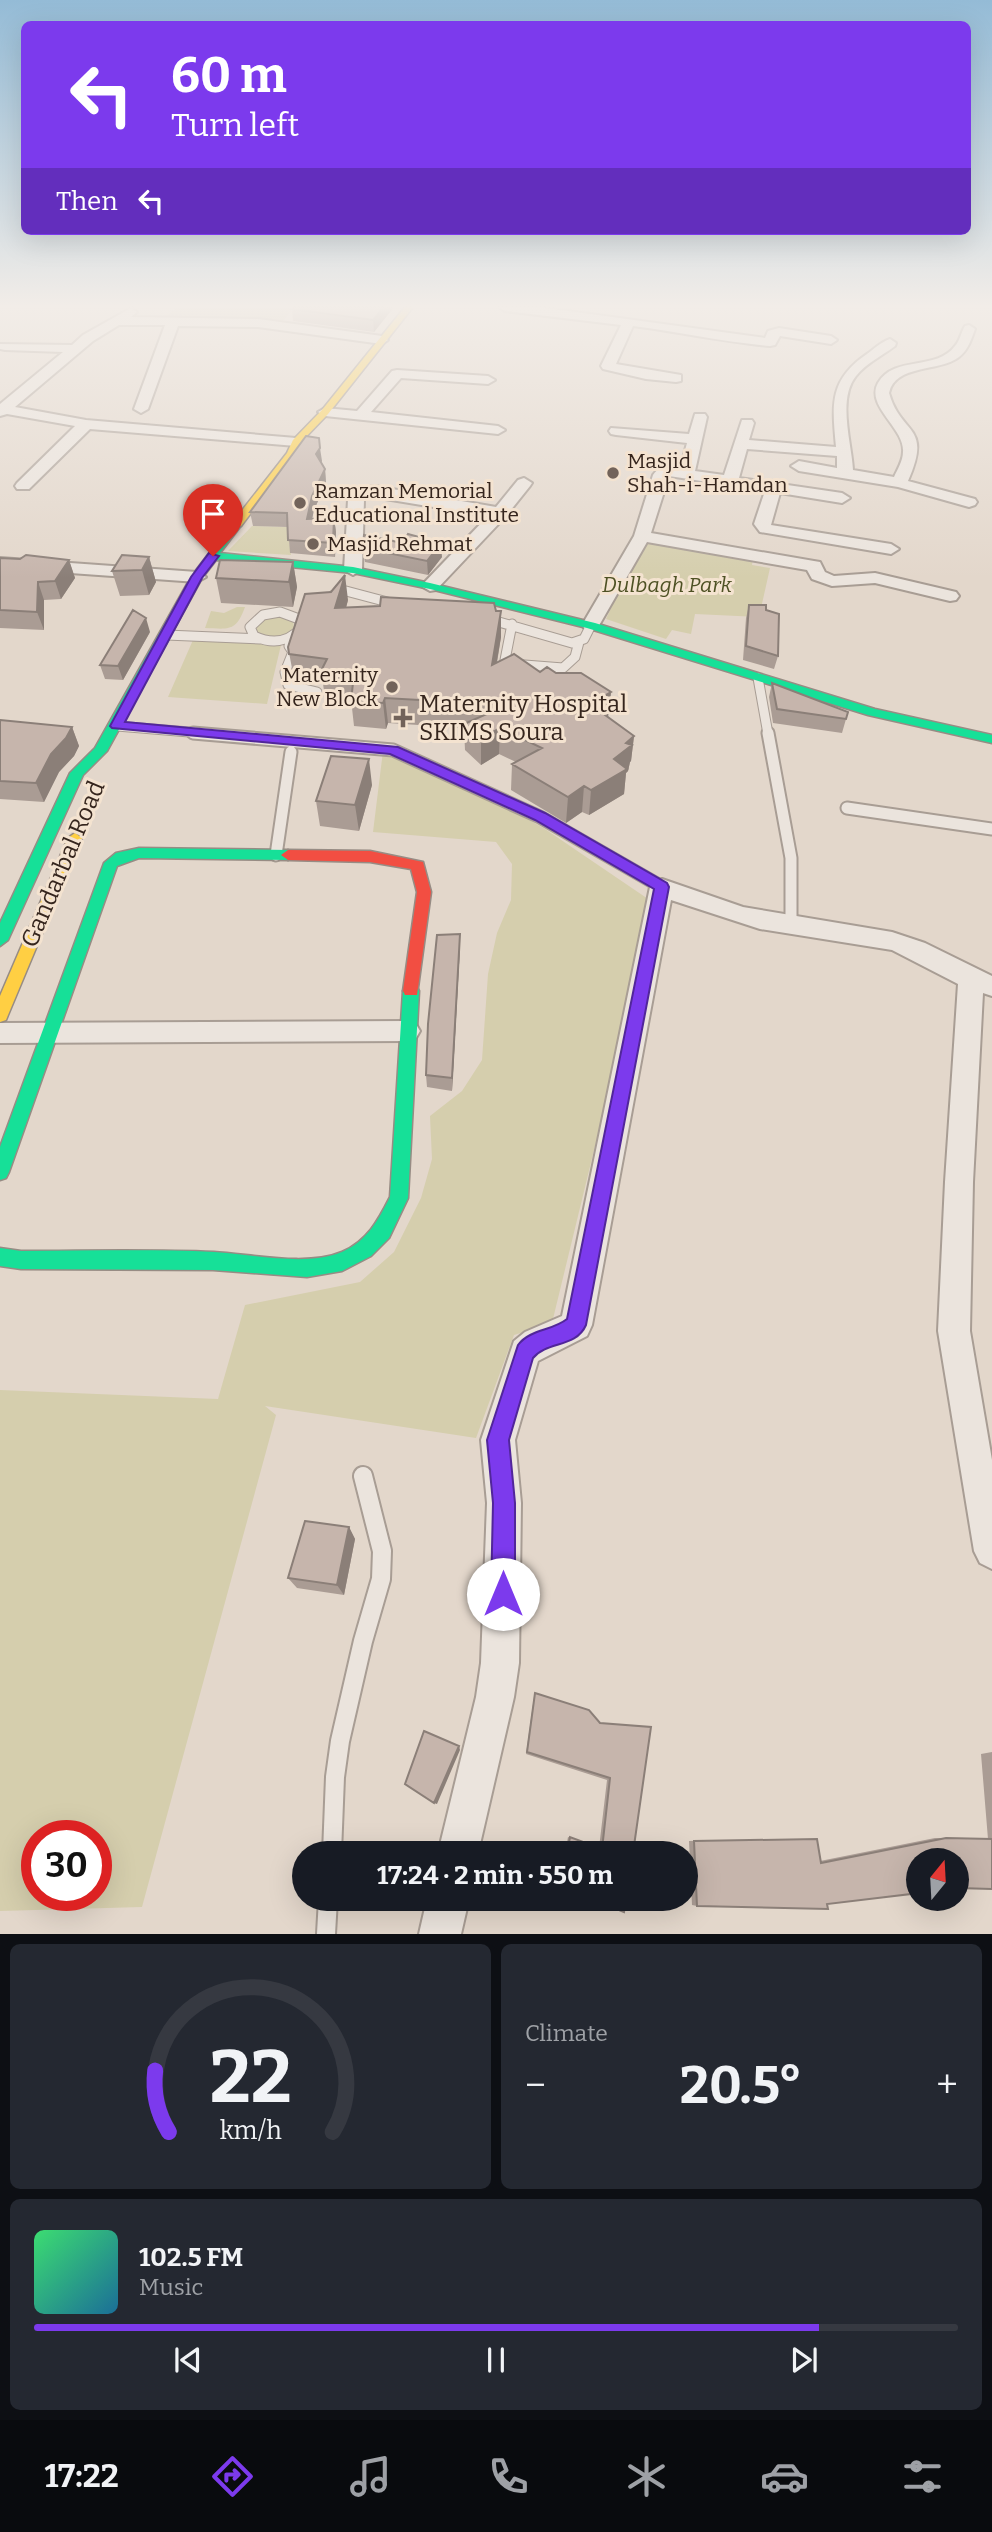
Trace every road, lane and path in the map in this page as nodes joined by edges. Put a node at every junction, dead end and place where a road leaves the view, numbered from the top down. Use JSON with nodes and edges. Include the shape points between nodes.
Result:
{"nodes":[{"id":1,"x":16,"y":397,"type":"edge"},
{"id":2,"x":145,"y":397,"type":"edge"},
{"id":3,"x":337,"y":397,"type":"edge"},
{"id":4,"x":376,"y":397,"type":"edge"},
{"id":5,"x":841,"y":397,"type":"edge"},
{"id":6,"x":884,"y":397,"type":"edge"},
{"id":7,"x":141,"y":409,"type":"dead end"},
{"id":8,"x":1,"y":410,"type":"edge"},
{"id":9,"x":326,"y":412,"type":"junction"},
{"id":10,"x":360,"y":415,"type":"junction"},
{"id":11,"x":700,"y":417,"type":"dead end"},
{"id":12,"x":747,"y":423,"type":"dead end"},
{"id":13,"x":86,"y":424,"type":"junction"},
{"id":14,"x":499,"y":430,"type":"dead end"},
{"id":15,"x":616,"y":431,"type":"dead end"},
{"id":16,"x":695,"y":439,"type":"junction"},
{"id":17,"x":296,"y":442,"type":"junction"},
{"id":18,"x":741,"y":444,"type":"junction"},
{"id":19,"x":846,"y":452,"type":"junction"},
{"id":20,"x":799,"y":466,"type":"dead end"},
{"id":21,"x":687,"y":472,"type":"junction"},
{"id":22,"x":845,"y":472,"type":"junction"},
{"id":23,"x":731,"y":479,"type":"junction"},
{"id":24,"x":524,"y":483,"type":"dead end"},
{"id":25,"x":899,"y":483,"type":"junction"},
{"id":26,"x":23,"y":486,"type":"dead end"},
{"id":27,"x":775,"y":486,"type":"junction"},
{"id":28,"x":842,"y":498,"type":"dead end"},
{"id":29,"x":969,"y":502,"type":"dead end"},
{"id":30,"x":500,"y":513,"type":"junction"},
{"id":31,"x":642,"y":536,"type":"junction"},
{"id":32,"x":891,"y":549,"type":"dead end"},
{"id":33,"x":213,"y":556,"type":"junction"},
{"id":34,"x":0,"y":563,"type":"edge"},
{"id":35,"x":353,"y":570,"type":"junction"},
{"id":36,"x":197,"y":577,"type":"junction"},
{"id":37,"x":430,"y":586,"type":"junction"},
{"id":38,"x":950,"y":596,"type":"dead end"},
{"id":39,"x":329,"y":603,"type":"edge"},
{"id":40,"x":400,"y":605,"type":"edge"},
{"id":41,"x":474,"y":616,"type":"edge"},
{"id":42,"x":512,"y":624,"type":"junction"},
{"id":43,"x":591,"y":625,"type":"junction"},
{"id":44,"x":166,"y":635,"type":"junction"},
{"id":45,"x":260,"y":639,"type":"junction"},
{"id":46,"x":284,"y":640,"type":"junction"},
{"id":47,"x":579,"y":642,"type":"junction"},
{"id":48,"x":758,"y":678,"type":"junction"},
{"id":49,"x":317,"y":692,"type":"dead end"},
{"id":50,"x":116,"y":726,"type":"junction"},
{"id":51,"x":992,"y":739,"type":"edge"},
{"id":52,"x":100,"y":751,"type":"junction"},
{"id":53,"x":290,"y":752,"type":"dead end"},
{"id":54,"x":103,"y":776,"type":"dead end"},
{"id":55,"x":848,"y":808,"type":"dead end"},
{"id":56,"x":81,"y":823,"type":"dead end"},
{"id":57,"x":992,"y":829,"type":"edge"},
{"id":58,"x":276,"y":855,"type":"junction"},
{"id":59,"x":662,"y":887,"type":"junction"},
{"id":60,"x":791,"y":926,"type":"junction"},
{"id":61,"x":0,"y":940,"type":"edge"},
{"id":62,"x":982,"y":983,"type":"edge"},
{"id":63,"x":0,"y":1015,"type":"edge"},
{"id":64,"x":407,"y":1031,"type":"junction"},
{"id":65,"x":50,"y":1032,"type":"junction"},
{"id":66,"x":0,"y":1033,"type":"edge"},
{"id":67,"x":0,"y":1172,"type":"edge"},
{"id":68,"x":0,"y":1257,"type":"edge"},
{"id":69,"x":363,"y":1476,"type":"dead end"},
{"id":70,"x":992,"y":1551,"type":"edge"},
{"id":71,"x":332,"y":1841,"type":"edge"},
{"id":72,"x":461,"y":1841,"type":"edge"},
{"id":73,"x":327,"y":1911,"type":"edge"},
{"id":74,"x":445,"y":1911,"type":"edge"},
{"id":75,"x":326,"y":1934,"type":"edge"},
{"id":76,"x":440,"y":1934,"type":"edge"}],
"edges":[{"from":1,"to":8,"type":"street"},
{"from":2,"to":7,"type":"street"},
{"from":3,"to":9,"type":"main road","name":"Gandarbal Road"},
{"from":4,"to":10,"type":"street"},
{"from":5,"to":19,"type":"street"},
{"from":6,"to":25,"type":"street","via":[[909,436],[911,451]]},
{"from":8,"to":13,"type":"street"},
{"from":9,"to":10,"type":"street"},
{"from":9,"to":17,"type":"main road","name":"Gandarbal Road"},
{"from":10,"to":14,"type":"street"},
{"from":11,"to":16,"type":"street"},
{"from":12,"to":18,"type":"street"},
{"from":13,"to":17,"type":"street"},
{"from":13,"to":26,"type":"street"},
{"from":15,"to":16,"type":"street","via":[[657,441]]},
{"from":16,"to":21,"type":"street"},
{"from":17,"to":33,"type":"main road","name":"Gandarbal Road"},
{"from":18,"to":19,"type":"street"},
{"from":18,"to":23,"type":"street"},
{"from":19,"to":22,"type":"street"},
{"from":20,"to":22,"type":"street"},
{"from":21,"to":23,"type":"street"},
{"from":21,"to":31,"type":"street","via":[[658,467],[661,475]]},
{"from":22,"to":25,"type":"street"},
{"from":23,"to":27,"type":"street"},
{"from":24,"to":30,"type":"street"},
{"from":25,"to":29,"type":"street"},
{"from":27,"to":28,"type":"street"},
{"from":27,"to":32,"type":"street","via":[[762,524],[766,529]]},
{"from":30,"to":35,"type":"street","via":[[362,492],[356,500]]},
{"from":30,"to":37,"type":"street"},
{"from":31,"to":38,"type":"street","via":[[814,566],[818,575],[832,581],[875,578]]},
{"from":31,"to":43,"type":"street"},
{"from":33,"to":35,"type":"main road"},
{"from":33,"to":36,"type":"main road","name":"Gandarbal Road"},
{"from":34,"to":36,"type":"street"},
{"from":35,"to":37,"type":"main road"},
{"from":36,"to":44,"type":"main road","name":"Gandarbal Road"},
{"from":37,"to":43,"type":"main road"},
{"from":39,"to":40,"type":"lane","via":[[332,596],[346,591]]},
{"from":41,"to":42,"type":"lane"},
{"from":42,"to":47,"type":"lane"},
{"from":42,"to":47,"type":"lane","via":[[505,660],[512,664],[563,668],[575,657]]},
{"from":43,"to":47,"type":"lane"},
{"from":43,"to":48,"type":"main road"},
{"from":44,"to":45,"type":"lane"},
{"from":44,"to":50,"type":"main road","name":"Gandarbal Road"},
{"from":45,"to":46,"type":"lane"},
{"from":45,"to":46,"type":"lane","via":[[250,627],[257,618],[271,613],[298,614],[301,628]]},
{"from":46,"to":49,"type":"lane","via":[[293,652],[285,672],[288,685]]},
{"from":48,"to":51,"type":"main road","via":[[872,712]]},
{"from":48,"to":60,"type":"lane","via":[[791,858]]},
{"from":50,"to":52,"type":"main road","name":"Gandarbal Road"},
{"from":50,"to":59,"type":"lane","via":[[393,750],[540,817]]},
{"from":52,"to":54,"type":"main road","name":"Gandarbal Road"},
{"from":52,"to":61,"type":"main road","name":"Gandarbal Road","via":[[77,773]]},
{"from":53,"to":58,"type":"lane"},
{"from":55,"to":57,"type":"lane"},
{"from":56,"to":63,"type":"main road","name":"Gandarbal Road"},
{"from":58,"to":64,"type":"main road","via":[[364,856],[418,866],[424,878],[423,898]]},
{"from":58,"to":65,"type":"main road","via":[[139,853],[113,861]]},
{"from":59,"to":60,"type":"street","via":[[708,908]]},
{"from":59,"to":72,"type":"street","via":[[576,1325],[531,1344],[525,1352],[498,1440],[504,1503],[500,1663]]},
{"from":60,"to":62,"type":"street","via":[[907,945]]},
{"from":62,"to":70,"type":"street","via":[[958,1182],[954,1331]]},
{"from":64,"to":65,"type":"street"},
{"from":64,"to":68,"type":"main road","via":[[399,1199],[395,1214],[377,1238],[355,1256],[330,1266],[306,1268],[241,1262],[21,1261]]},
{"from":65,"to":66,"type":"street"},
{"from":65,"to":67,"type":"main road"},
{"from":69,"to":71,"type":"lane","via":[[382,1551],[381,1579],[340,1741]]},
{"from":73,"to":75,"type":"lane"},
{"from":74,"to":76,"type":"street"}]}
